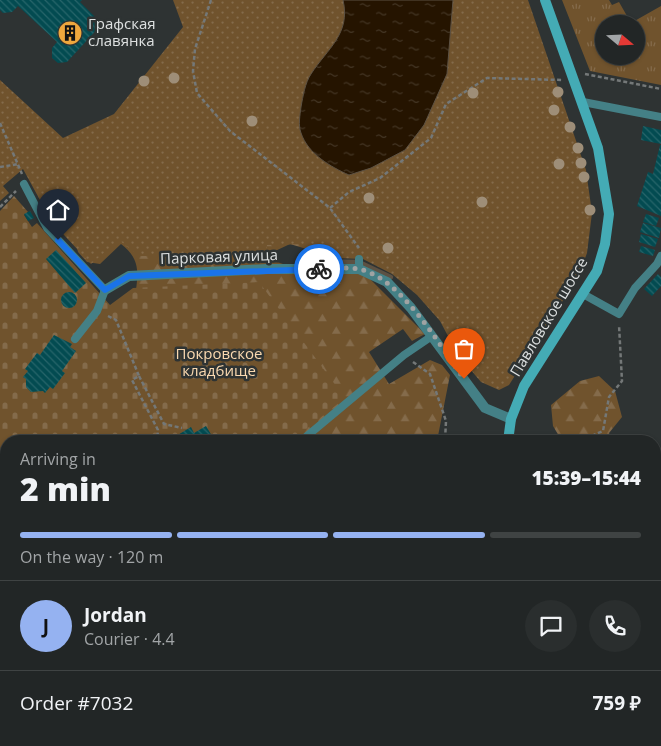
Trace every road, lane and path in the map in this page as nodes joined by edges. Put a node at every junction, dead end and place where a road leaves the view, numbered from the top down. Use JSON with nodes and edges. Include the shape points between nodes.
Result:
{"nodes":[{"id":1,"x":211,"y":0,"type":"edge"},
{"id":2,"x":545,"y":0,"type":"edge"},
{"id":3,"x":572,"y":71,"type":"junction"},
{"id":4,"x":575,"y":82,"type":"junction"},
{"id":5,"x":661,"y":89,"type":"edge"},
{"id":6,"x":583,"y":102,"type":"junction"},
{"id":7,"x":661,"y":117,"type":"edge"},
{"id":8,"x":0,"y":123,"type":"edge"},
{"id":9,"x":19,"y":164,"type":"junction"},
{"id":10,"x":0,"y":167,"type":"edge"},
{"id":11,"x":24,"y":184,"type":"junction"},
{"id":12,"x":0,"y":207,"type":"edge"},
{"id":13,"x":330,"y":208,"type":"junction"},
{"id":14,"x":661,"y":256,"type":"edge"},
{"id":15,"x":359,"y":264,"type":"junction"},
{"id":16,"x":105,"y":290,"type":"junction"},
{"id":17,"x":583,"y":294,"type":"junction"},
{"id":18,"x":97,"y":311,"type":"junction"},
{"id":19,"x":619,"y":314,"type":"junction"},
{"id":20,"x":432,"y":336,"type":"junction"},
{"id":21,"x":75,"y":339,"type":"dead end"},
{"id":22,"x":404,"y":355,"type":"junction"},
{"id":23,"x":139,"y":376,"type":"junction"},
{"id":24,"x":511,"y":419,"type":"junction"},
{"id":25,"x":182,"y":428,"type":"dead end"},
{"id":26,"x":158,"y":435,"type":"edge"},
{"id":27,"x":308,"y":435,"type":"edge"},
{"id":28,"x":445,"y":435,"type":"edge"},
{"id":29,"x":509,"y":435,"type":"edge"},
{"id":30,"x":593,"y":435,"type":"edge"}],
"edges":[{"from":1,"to":13,"type":"path","via":[[195,49],[193,71],[197,93],[230,131]]},
{"from":2,"to":3,"type":"main road","name":"Павловское шоссе"},
{"from":3,"to":4,"type":"main road","name":"Павловское шоссе"},
{"from":3,"to":5,"type":"path"},
{"from":4,"to":6,"type":"main road","name":"Павловское шоссе"},
{"from":4,"to":13,"type":"path","via":[[487,78],[446,104],[431,138],[380,178],[350,192]]},
{"from":6,"to":7,"type":"lane"},
{"from":6,"to":17,"type":"main road","name":"Павловское шоссе","via":[[598,148],[609,214],[597,271]]},
{"from":8,"to":9,"type":"path"},
{"from":9,"to":10,"type":"path"},
{"from":9,"to":11,"type":"path"},
{"from":11,"to":12,"type":"path"},
{"from":11,"to":16,"type":"lane","via":[[47,228]]},
{"from":13,"to":15,"type":"path","via":[[359,246]]},
{"from":14,"to":19,"type":"lane"},
{"from":15,"to":16,"type":"street","name":"Парковая улица","via":[[129,276]]},
{"from":15,"to":20,"type":"street","name":"Парковая улица","via":[[387,282]]},
{"from":16,"to":18,"type":"lane"},
{"from":17,"to":19,"type":"lane"},
{"from":17,"to":24,"type":"main road","name":"Павловское шоссе","via":[[524,386]]},
{"from":18,"to":21,"type":"lane"},
{"from":18,"to":23,"type":"path","via":[[116,320]]},
{"from":19,"to":30,"type":"path","via":[[622,381],[609,397],[604,430]]},
{"from":20,"to":22,"type":"lane"},
{"from":20,"to":24,"type":"street","name":"Парковая улица","via":[[485,408]]},
{"from":22,"to":27,"type":"lane"},
{"from":22,"to":28,"type":"path","via":[[430,374],[446,422]]},
{"from":23,"to":25,"type":"path","via":[[164,424]]},
{"from":23,"to":26,"type":"path","via":[[132,380],[158,430]]},
{"from":24,"to":29,"type":"main road","name":"Павловское шоссе"}]}
